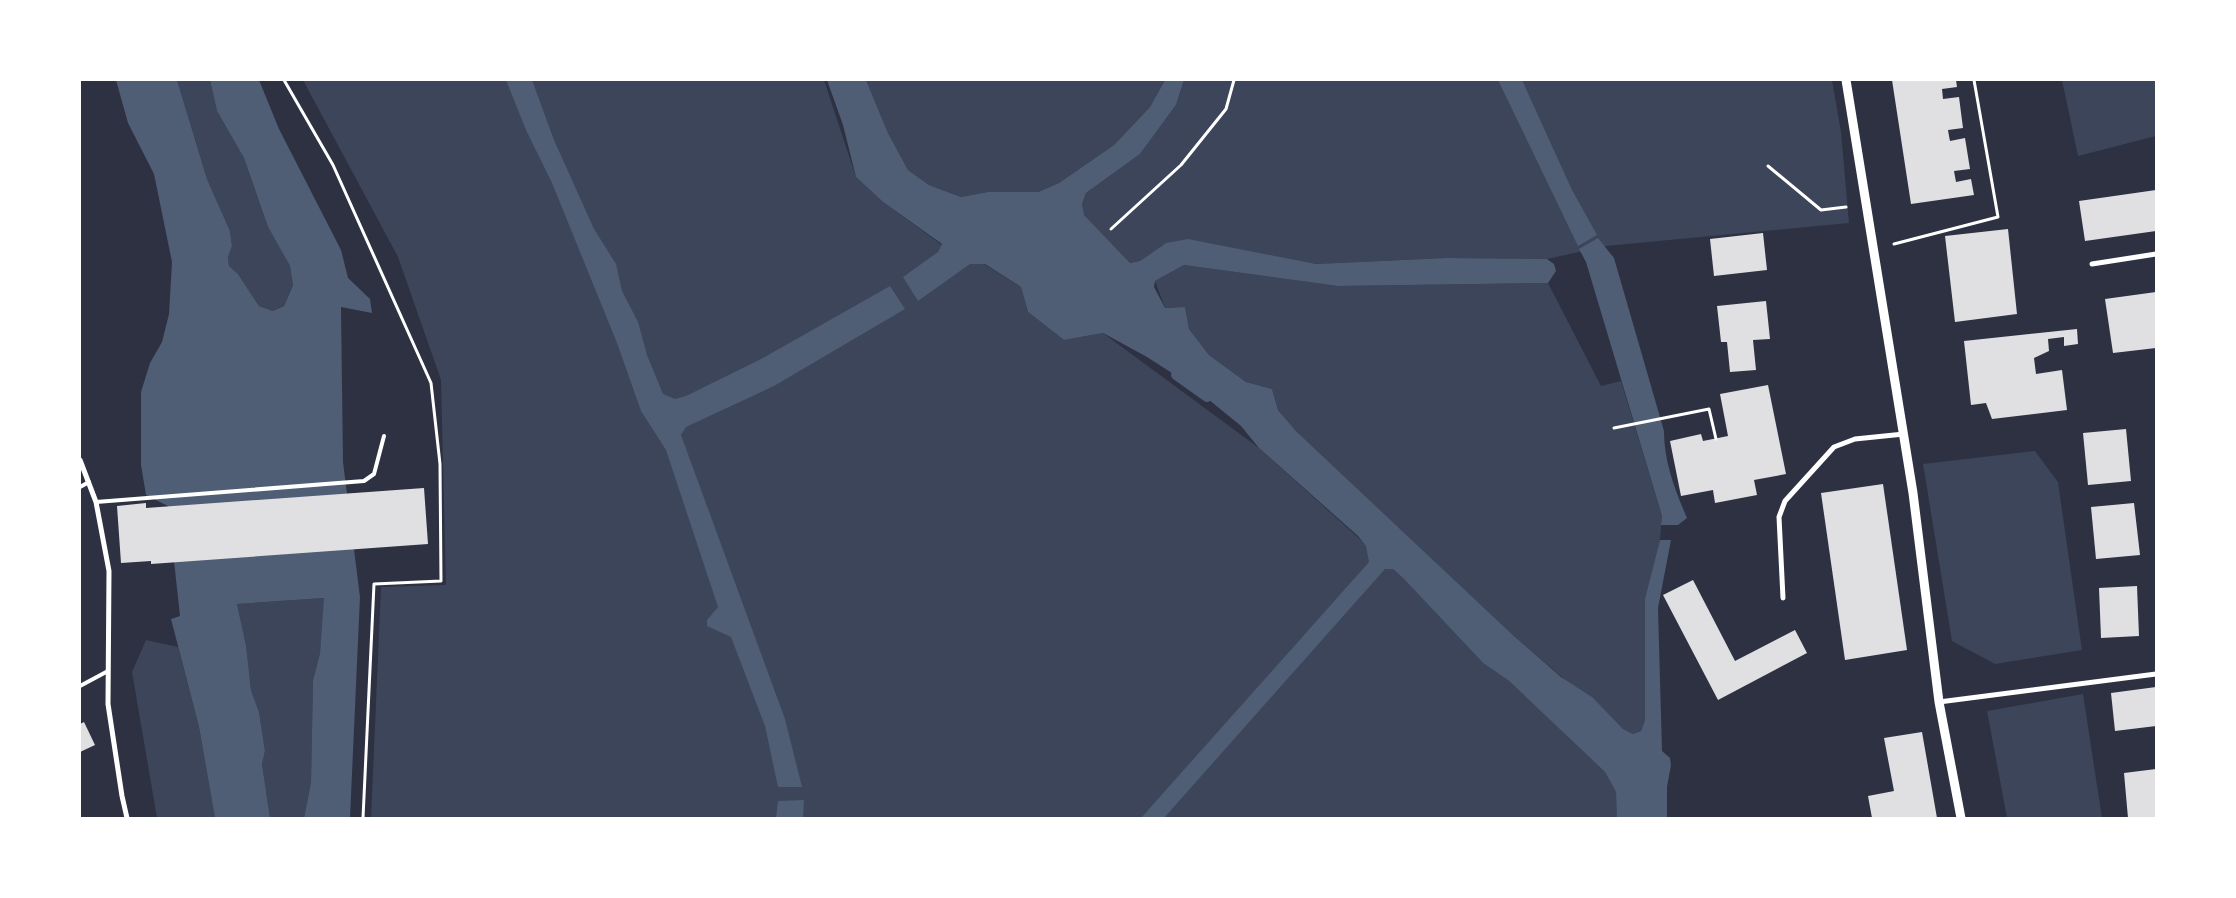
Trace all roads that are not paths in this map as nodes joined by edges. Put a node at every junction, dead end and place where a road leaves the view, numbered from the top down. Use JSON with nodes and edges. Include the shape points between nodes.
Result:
{"nodes":[{"id":1,"x":1846,"y":80,"type":"edge"},
{"id":2,"x":2156,"y":254,"type":"edge"},
{"id":3,"x":2092,"y":264,"type":"dead end"},
{"id":4,"x":1904,"y":434,"type":"junction"},
{"id":5,"x":384,"y":436,"type":"dead end"},
{"id":6,"x":80,"y":460,"type":"edge"},
{"id":7,"x":89,"y":482,"type":"junction"},
{"id":8,"x":80,"y":488,"type":"edge"},
{"id":9,"x":96,"y":502,"type":"junction"},
{"id":10,"x":1783,"y":598,"type":"dead end"},
{"id":11,"x":108,"y":671,"type":"junction"},
{"id":12,"x":2156,"y":674,"type":"edge"},
{"id":13,"x":80,"y":686,"type":"edge"},
{"id":14,"x":1940,"y":702,"type":"junction"},
{"id":15,"x":127,"y":818,"type":"edge"},
{"id":16,"x":1960,"y":818,"type":"edge"}],
"edges":[{"from":1,"to":4,"type":"street"},
{"from":2,"to":3,"type":"street"},
{"from":4,"to":10,"type":"street","via":[[1856,439],[1834,447],[1785,501],[1779,517]]},
{"from":4,"to":14,"type":"street"},
{"from":5,"to":9,"type":"lane","via":[[374,474],[364,482]]},
{"from":6,"to":7,"type":"street"},
{"from":7,"to":8,"type":"lane"},
{"from":7,"to":9,"type":"street"},
{"from":9,"to":11,"type":"street","via":[[108,571]]},
{"from":11,"to":13,"type":"lane"},
{"from":11,"to":15,"type":"street","via":[[108,704]]},
{"from":12,"to":14,"type":"street"},
{"from":14,"to":16,"type":"street"}]}
